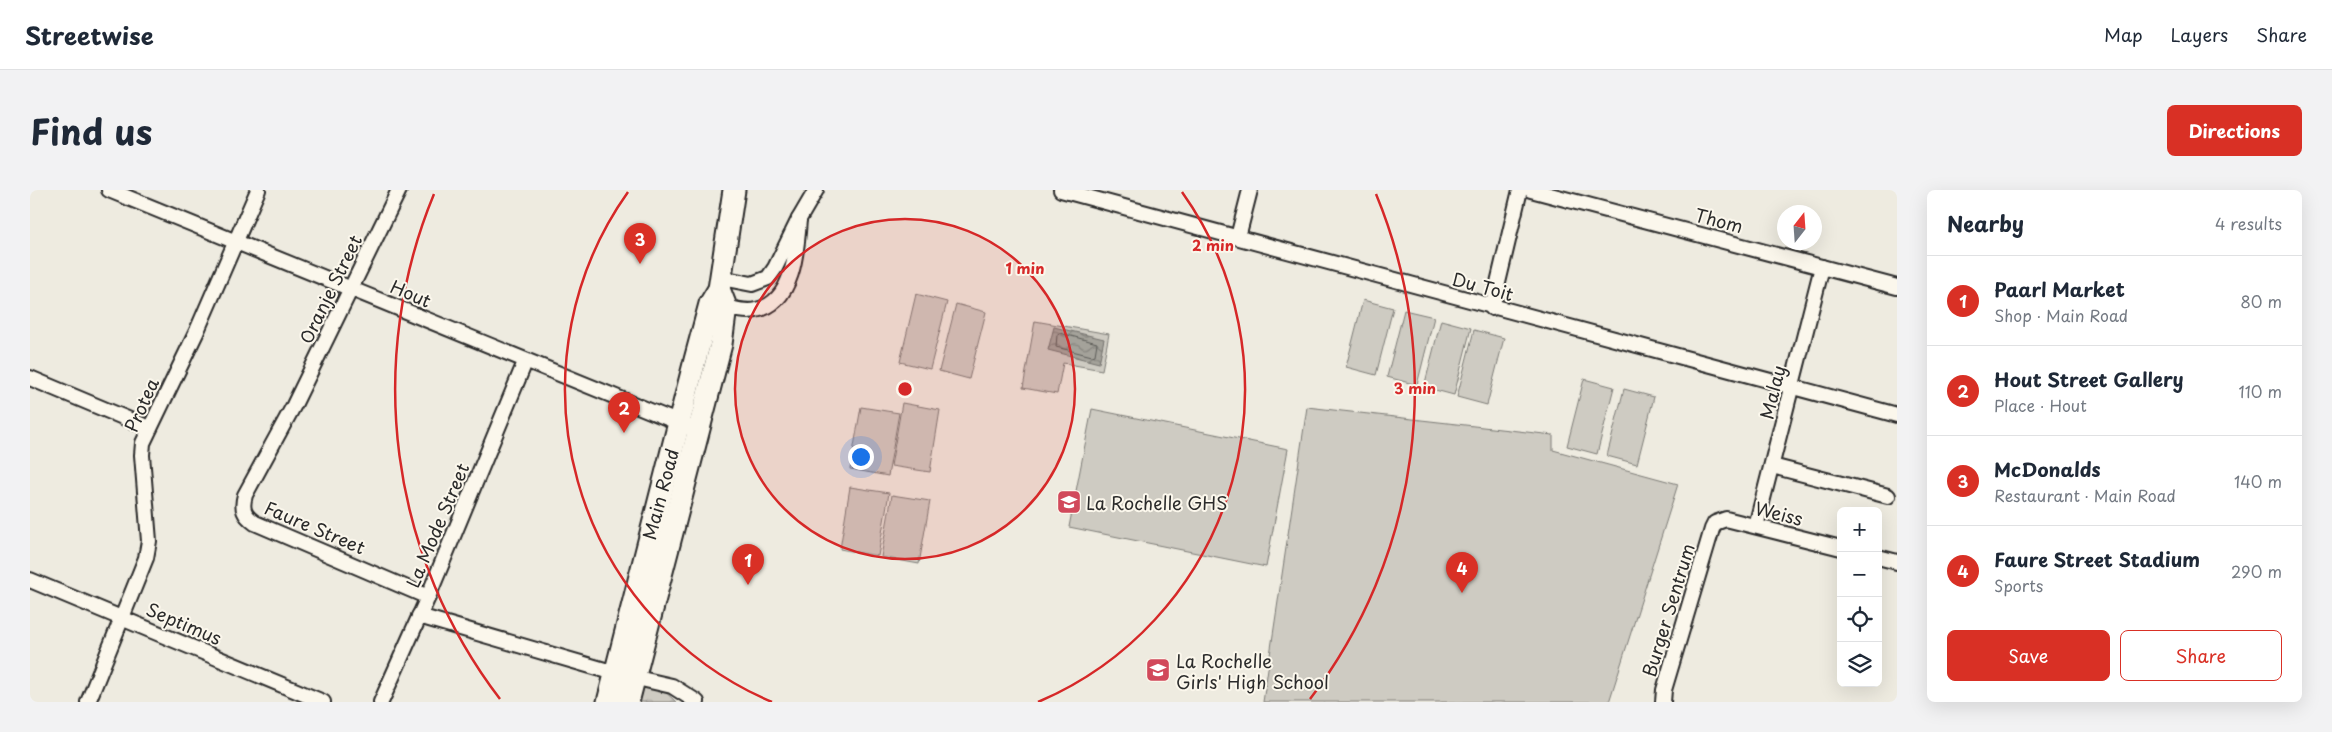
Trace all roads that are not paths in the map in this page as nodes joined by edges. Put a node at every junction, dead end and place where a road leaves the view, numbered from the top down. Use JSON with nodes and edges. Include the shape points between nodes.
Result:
{"nodes":[{"id":1,"x":109,"y":190,"type":"edge"},
{"id":2,"x":258,"y":190,"type":"edge"},
{"id":3,"x":399,"y":190,"type":"edge"},
{"id":4,"x":734,"y":190,"type":"edge"},
{"id":5,"x":816,"y":190,"type":"edge"},
{"id":6,"x":1061,"y":190,"type":"edge"},
{"id":7,"x":1250,"y":190,"type":"edge"},
{"id":8,"x":1520,"y":190,"type":"edge"},
{"id":9,"x":1531,"y":190,"type":"edge"},
{"id":10,"x":799,"y":219,"type":"junction"},
{"id":11,"x":1238,"y":237,"type":"junction"},
{"id":12,"x":234,"y":241,"type":"junction"},
{"id":13,"x":1822,"y":267,"type":"junction"},
{"id":14,"x":1897,"y":287,"type":"edge"},
{"id":15,"x":352,"y":288,"type":"junction"},
{"id":16,"x":719,"y":294,"type":"junction"},
{"id":17,"x":1492,"y":308,"type":"junction"},
{"id":18,"x":525,"y":362,"type":"junction"},
{"id":19,"x":30,"y":378,"type":"edge"},
{"id":20,"x":1793,"y":388,"type":"junction"},
{"id":21,"x":294,"y":405,"type":"joint"},
{"id":22,"x":1897,"y":415,"type":"edge"},
{"id":23,"x":689,"y":427,"type":"junction"},
{"id":24,"x":149,"y":428,"type":"junction"},
{"id":25,"x":1772,"y":466,"type":"junction"},
{"id":26,"x":1888,"y":496,"type":"dead end"},
{"id":27,"x":1756,"y":526,"type":"junction"},
{"id":28,"x":1712,"y":530,"type":"joint"},
{"id":29,"x":1837,"y":547,"type":"edge"},
{"id":30,"x":1882,"y":558,"type":"edge"},
{"id":31,"x":1897,"y":562,"type":"edge"},
{"id":32,"x":30,"y":580,"type":"edge"},
{"id":33,"x":428,"y":597,"type":"junction"},
{"id":34,"x":420,"y":616,"type":"junction"},
{"id":35,"x":122,"y":617,"type":"junction"},
{"id":36,"x":625,"y":676,"type":"junction"},
{"id":37,"x":88,"y":702,"type":"edge"},
{"id":38,"x":323,"y":702,"type":"edge"},
{"id":39,"x":381,"y":702,"type":"edge"},
{"id":40,"x":608,"y":702,"type":"edge"},
{"id":41,"x":628,"y":702,"type":"edge"},
{"id":42,"x":697,"y":702,"type":"edge"},
{"id":43,"x":1663,"y":702,"type":"edge"}],
"edges":[{"from":1,"to":12,"type":"street","name":"Hout"},
{"from":2,"to":12,"type":"street","name":"Protea"},
{"from":3,"to":15,"type":"street","name":"Oranje Street"},
{"from":4,"to":16,"type":"main road","name":"Main Road"},
{"from":5,"to":10,"type":"street"},
{"from":6,"to":11,"type":"street","name":"Du Toit"},
{"from":7,"to":11,"type":"street"},
{"from":8,"to":17,"type":"street"},
{"from":9,"to":13,"type":"street","name":"Thom"},
{"from":10,"to":16,"type":"street","via":[[768,278]]},
{"from":10,"to":16,"type":"street","via":[[795,260],[774,302],[755,311]]},
{"from":11,"to":17,"type":"street","name":"Du Toit"},
{"from":12,"to":15,"type":"street","name":"Hout"},
{"from":12,"to":24,"type":"street","name":"Protea","via":[[196,333]]},
{"from":13,"to":14,"type":"street","name":"Thom"},
{"from":13,"to":20,"type":"street","name":"Malay"},
{"from":15,"to":18,"type":"street","name":"Hout"},
{"from":15,"to":21,"type":"street","name":"Oranje Street"},
{"from":16,"to":23,"type":"main road","name":"Main Road","via":[[721,344]]},
{"from":17,"to":20,"type":"street","name":"Du Toit"},
{"from":18,"to":23,"type":"street","name":"Hout"},
{"from":18,"to":33,"type":"street","name":"La Mode Street"},
{"from":19,"to":24,"type":"street"},
{"from":20,"to":22,"type":"street","name":"Du Toit"},
{"from":20,"to":25,"type":"street","name":"Malay"},
{"from":21,"to":33,"type":"street","name":"Faure Street","via":[[245,495],[243,510],[246,516]]},
{"from":23,"to":36,"type":"main road","name":"Main Road"},
{"from":24,"to":35,"type":"street","name":"Protea","via":[[142,454],[149,541],[146,558]]},
{"from":25,"to":26,"type":"street"},
{"from":25,"to":27,"type":"street","name":"Malay"},
{"from":27,"to":28,"type":"street","name":"Weiss","via":[[1726,519],[1715,523]]},
{"from":27,"to":29,"type":"street","name":"Weiss"},
{"from":28,"to":43,"type":"street","name":"Burger Sentrum"},
{"from":30,"to":31,"type":"street"},
{"from":32,"to":35,"type":"street","name":"Septimus"},
{"from":33,"to":34,"type":"street","name":"La Mode Street"},
{"from":34,"to":36,"type":"street"},
{"from":34,"to":39,"type":"street","name":"La Mode Street"},
{"from":35,"to":37,"type":"street","name":"Protea"},
{"from":35,"to":38,"type":"street","name":"Septimus"},
{"from":36,"to":40,"type":"main road","name":"Main Road"},
{"from":36,"to":41,"type":"main road","name":"Main Road"},
{"from":36,"to":42,"type":"street","via":[[672,686]]}]}
